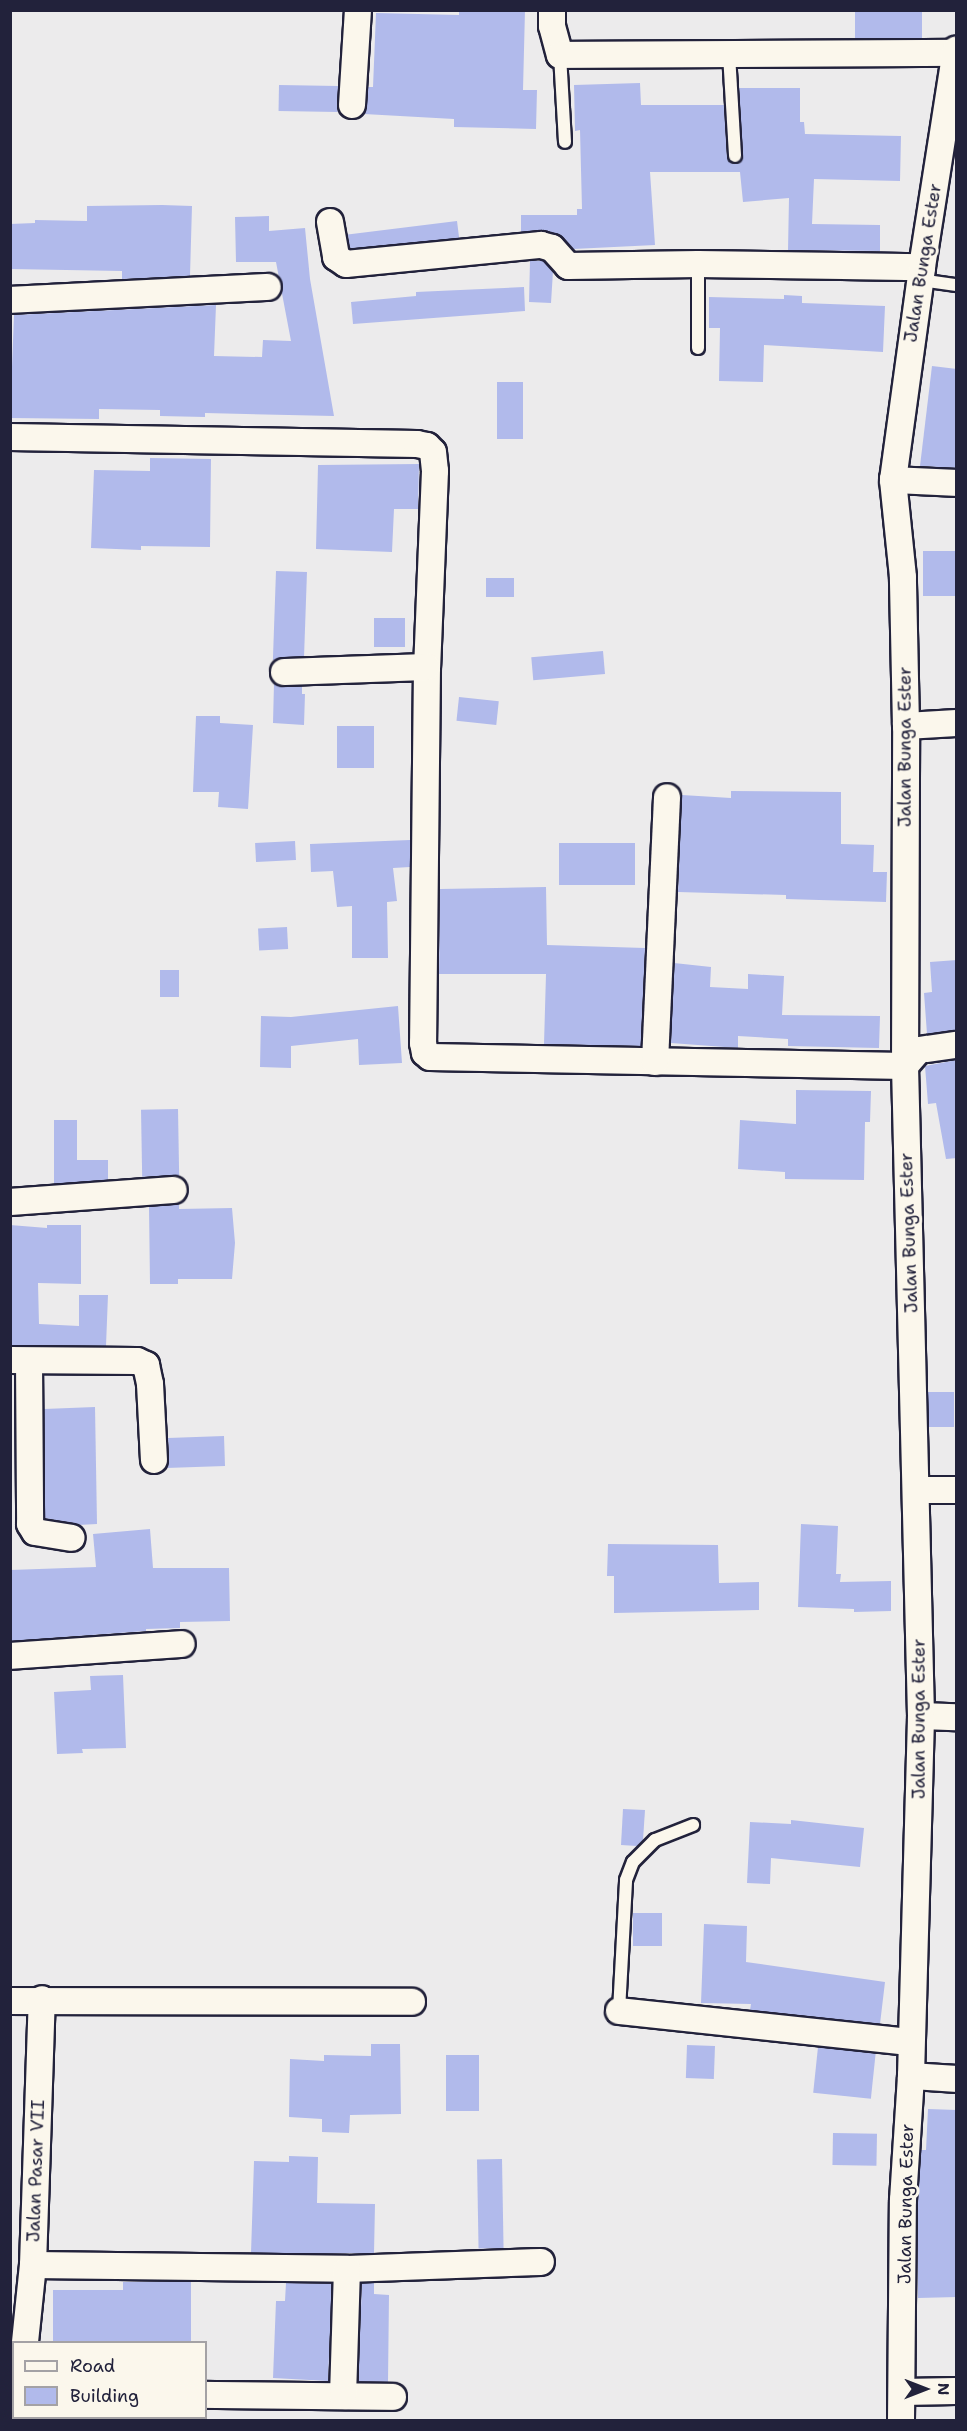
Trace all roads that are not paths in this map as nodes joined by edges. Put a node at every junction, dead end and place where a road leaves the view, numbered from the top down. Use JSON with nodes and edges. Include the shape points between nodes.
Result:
{"nodes":[{"id":1,"x":357,"y":10,"type":"edge"},
{"id":2,"x":552,"y":10,"type":"edge"},
{"id":3,"x":956,"y":52,"type":"edge"},
{"id":4,"x":729,"y":54,"type":"junction"},
{"id":5,"x":560,"y":55,"type":"junction"},
{"id":6,"x":352,"y":105,"type":"dead end"},
{"id":7,"x":565,"y":142,"type":"dead end"},
{"id":8,"x":735,"y":156,"type":"dead end"},
{"id":9,"x":330,"y":222,"type":"dead end"},
{"id":10,"x":698,"y":264,"type":"junction"},
{"id":11,"x":921,"y":274,"type":"junction"},
{"id":12,"x":957,"y":285,"type":"edge"},
{"id":13,"x":268,"y":287,"type":"dead end"},
{"id":14,"x":10,"y":300,"type":"edge"},
{"id":15,"x":698,"y":348,"type":"dead end"},
{"id":16,"x":10,"y":437,"type":"edge"},
{"id":17,"x":893,"y":480,"type":"junction"},
{"id":18,"x":957,"y":483,"type":"edge"},
{"id":19,"x":427,"y":667,"type":"junction"},
{"id":20,"x":284,"y":672,"type":"dead end"},
{"id":21,"x":957,"y":723,"type":"edge"},
{"id":22,"x":906,"y":726,"type":"junction"},
{"id":23,"x":667,"y":797,"type":"dead end"},
{"id":24,"x":957,"y":1044,"type":"edge"},
{"id":25,"x":655,"y":1062,"type":"junction"},
{"id":26,"x":905,"y":1066,"type":"junction"},
{"id":27,"x":174,"y":1190,"type":"dead end"},
{"id":28,"x":10,"y":1202,"type":"edge"},
{"id":29,"x":20,"y":1361,"type":"edge"},
{"id":30,"x":154,"y":1460,"type":"dead end"},
{"id":31,"x":917,"y":1490,"type":"junction"},
{"id":32,"x":957,"y":1490,"type":"edge"},
{"id":33,"x":72,"y":1538,"type":"dead end"},
{"id":34,"x":182,"y":1644,"type":"dead end"},
{"id":35,"x":10,"y":1656,"type":"edge"},
{"id":36,"x":921,"y":1716,"type":"junction"},
{"id":37,"x":957,"y":1717,"type":"edge"},
{"id":38,"x":693,"y":1825,"type":"dead end"},
{"id":39,"x":42,"y":2000,"type":"junction"},
{"id":40,"x":10,"y":2001,"type":"edge"},
{"id":41,"x":412,"y":2001,"type":"dead end"},
{"id":42,"x":619,"y":2011,"type":"joint"},
{"id":43,"x":910,"y":2042,"type":"junction"},
{"id":44,"x":910,"y":2076,"type":"junction"},
{"id":45,"x":957,"y":2079,"type":"edge"},
{"id":46,"x":541,"y":2262,"type":"dead end"},
{"id":47,"x":33,"y":2265,"type":"junction"},
{"id":48,"x":347,"y":2269,"type":"junction"},
{"id":49,"x":25,"y":2341,"type":"edge"},
{"id":50,"x":957,"y":2391,"type":"edge"},
{"id":51,"x":902,"y":2392,"type":"junction"},
{"id":52,"x":207,"y":2394,"type":"edge"},
{"id":53,"x":343,"y":2396,"type":"junction"},
{"id":54,"x":393,"y":2397,"type":"dead end"},
{"id":55,"x":901,"y":2421,"type":"edge"}],
"edges":[{"from":1,"to":6,"type":"street"},
{"from":2,"to":5,"type":"street"},
{"from":3,"to":4,"type":"street"},
{"from":3,"to":11,"type":"street","name":"Jalan Bunga Ester"},
{"from":4,"to":5,"type":"street"},
{"from":4,"to":8,"type":"lane"},
{"from":5,"to":7,"type":"lane"},
{"from":9,"to":10,"type":"street","via":[[336,257],[346,264],[541,245],[552,248],[568,266]]},
{"from":10,"to":11,"type":"street"},
{"from":10,"to":15,"type":"lane"},
{"from":11,"to":12,"type":"lane"},
{"from":11,"to":17,"type":"street","name":"Jalan Bunga Ester"},
{"from":13,"to":14,"type":"street"},
{"from":16,"to":19,"type":"street","via":[[427,446],[433,452],[435,471]]},
{"from":17,"to":18,"type":"street"},
{"from":17,"to":22,"type":"street","name":"Jalan Bunga Ester","via":[[903,577]]},
{"from":19,"to":20,"type":"street"},
{"from":19,"to":25,"type":"street","via":[[425,1053],[436,1059]]},
{"from":21,"to":22,"type":"street"},
{"from":22,"to":26,"type":"street","name":"Jalan Bunga Ester"},
{"from":23,"to":25,"type":"street"},
{"from":24,"to":26,"type":"street","via":[[919,1050]]},
{"from":25,"to":26,"type":"street"},
{"from":26,"to":31,"type":"street","name":"Jalan Bunga Ester"},
{"from":27,"to":28,"type":"street"},
{"from":29,"to":30,"type":"street","via":[[137,1361],[146,1365]]},
{"from":29,"to":33,"type":"street","via":[[30,1524],[35,1532]]},
{"from":31,"to":32,"type":"street"},
{"from":31,"to":36,"type":"street","name":"Jalan Bunga Ester"},
{"from":34,"to":35,"type":"street"},
{"from":36,"to":37,"type":"street"},
{"from":36,"to":43,"type":"street","name":"Jalan Bunga Ester"},
{"from":38,"to":42,"type":"lane","via":[[655,1840],[633,1862],[626,1880]]},
{"from":39,"to":40,"type":"street"},
{"from":39,"to":41,"type":"street"},
{"from":39,"to":47,"type":"street","name":"Jalan Pasar VII"},
{"from":42,"to":43,"type":"street"},
{"from":43,"to":44,"type":"street","name":"Jalan Bunga Ester"},
{"from":44,"to":45,"type":"street"},
{"from":44,"to":51,"type":"street","name":"Jalan Bunga Ester","via":[[903,2200]]},
{"from":46,"to":48,"type":"street"},
{"from":47,"to":48,"type":"street"},
{"from":47,"to":49,"type":"street","name":"Jalan Pasar VII"},
{"from":48,"to":53,"type":"street"},
{"from":50,"to":51,"type":"street"},
{"from":51,"to":55,"type":"street","name":"Jalan Bunga Ester"},
{"from":52,"to":53,"type":"street"},
{"from":53,"to":54,"type":"street"}]}
